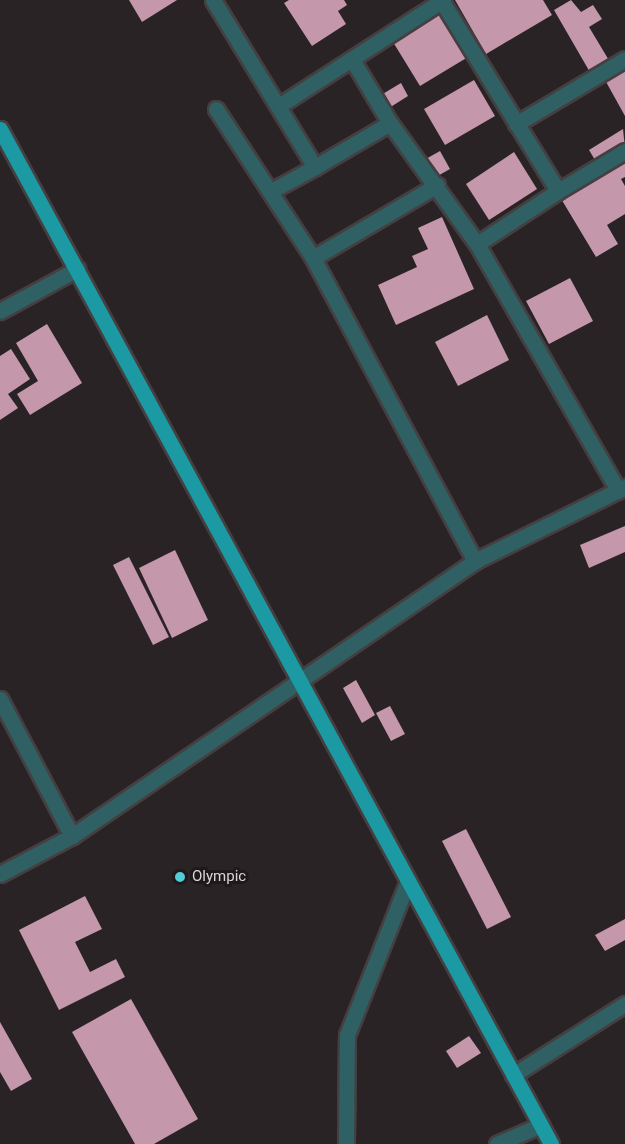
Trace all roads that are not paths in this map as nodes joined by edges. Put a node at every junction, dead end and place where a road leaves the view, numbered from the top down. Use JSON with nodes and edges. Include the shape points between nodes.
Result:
{"nodes":[{"id":1,"x":213,"y":0,"type":"edge"},
{"id":2,"x":442,"y":0,"type":"edge"},
{"id":3,"x":625,"y":59,"type":"edge"},
{"id":4,"x":352,"y":61,"type":"junction"},
{"id":5,"x":280,"y":105,"type":"junction"},
{"id":6,"x":216,"y":109,"type":"dead end"},
{"id":7,"x":390,"y":123,"type":"junction"},
{"id":8,"x":516,"y":124,"type":"junction"},
{"id":9,"x":0,"y":129,"type":"edge"},
{"id":10,"x":625,"y":151,"type":"edge"},
{"id":11,"x":315,"y":167,"type":"junction"},
{"id":12,"x":437,"y":185,"type":"junction"},
{"id":13,"x":272,"y":190,"type":"junction"},
{"id":14,"x":558,"y":191,"type":"junction"},
{"id":15,"x":477,"y":244,"type":"junction"},
{"id":16,"x":313,"y":258,"type":"junction"},
{"id":17,"x":77,"y":269,"type":"junction"},
{"id":18,"x":0,"y":311,"type":"edge"},
{"id":19,"x":622,"y":489,"type":"edge"},
{"id":20,"x":475,"y":561,"type":"junction"},
{"id":21,"x":300,"y":679,"type":"junction"},
{"id":22,"x":0,"y":699,"type":"edge"},
{"id":23,"x":72,"y":836,"type":"junction"},
{"id":24,"x":0,"y":874,"type":"edge"},
{"id":25,"x":408,"y":880,"type":"junction"},
{"id":26,"x":625,"y":1004,"type":"edge"},
{"id":27,"x":513,"y":1075,"type":"junction"},
{"id":28,"x":541,"y":1125,"type":"junction"},
{"id":29,"x":346,"y":1144,"type":"edge"},
{"id":30,"x":497,"y":1144,"type":"edge"},
{"id":31,"x":551,"y":1144,"type":"edge"}],
"edges":[{"from":1,"to":5,"type":"street"},
{"from":2,"to":4,"type":"street"},
{"from":2,"to":8,"type":"street"},
{"from":3,"to":8,"type":"street"},
{"from":4,"to":5,"type":"street"},
{"from":4,"to":7,"type":"street"},
{"from":5,"to":11,"type":"street"},
{"from":6,"to":13,"type":"street"},
{"from":7,"to":11,"type":"street"},
{"from":7,"to":12,"type":"street"},
{"from":8,"to":14,"type":"street"},
{"from":9,"to":17,"type":"main road"},
{"from":10,"to":14,"type":"street"},
{"from":11,"to":13,"type":"street"},
{"from":12,"to":15,"type":"street"},
{"from":12,"to":16,"type":"street"},
{"from":13,"to":16,"type":"street"},
{"from":14,"to":15,"type":"street"},
{"from":15,"to":19,"type":"street"},
{"from":16,"to":20,"type":"street"},
{"from":17,"to":18,"type":"street"},
{"from":17,"to":21,"type":"main road"},
{"from":19,"to":20,"type":"street"},
{"from":20,"to":21,"type":"street"},
{"from":21,"to":23,"type":"street"},
{"from":21,"to":25,"type":"main road"},
{"from":22,"to":23,"type":"street"},
{"from":23,"to":24,"type":"street"},
{"from":25,"to":27,"type":"main road"},
{"from":25,"to":29,"type":"street","via":[[347,1035]]},
{"from":26,"to":27,"type":"street"},
{"from":27,"to":28,"type":"main road"},
{"from":28,"to":30,"type":"street"},
{"from":28,"to":31,"type":"main road"}]}
